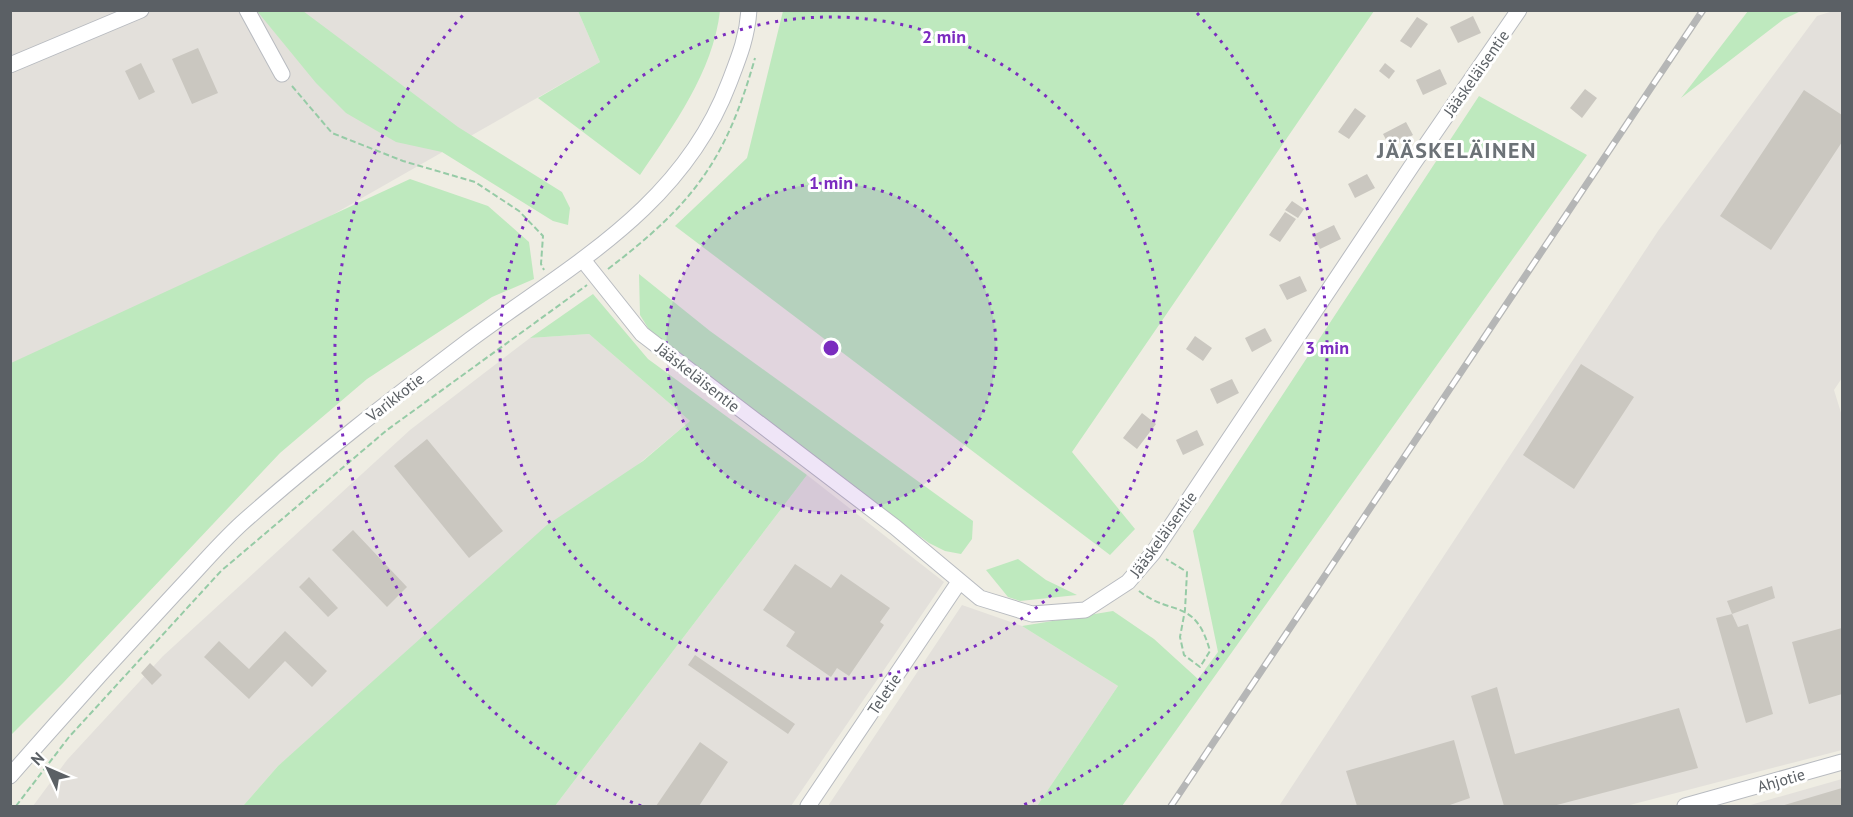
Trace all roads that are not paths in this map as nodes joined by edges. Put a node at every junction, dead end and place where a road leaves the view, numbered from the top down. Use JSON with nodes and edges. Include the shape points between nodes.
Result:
{"nodes":[{"id":1,"x":141,"y":10,"type":"edge"},
{"id":2,"x":247,"y":10,"type":"edge"},
{"id":3,"x":749,"y":10,"type":"edge"},
{"id":4,"x":1519,"y":10,"type":"edge"},
{"id":5,"x":10,"y":65,"type":"edge"},
{"id":6,"x":282,"y":74,"type":"road end"},
{"id":7,"x":583,"y":260,"type":"junction"},
{"id":8,"x":959,"y":582,"type":"junction"},
{"id":9,"x":1842,"y":762,"type":"edge"},
{"id":10,"x":10,"y":776,"type":"edge"},
{"id":11,"x":808,"y":807,"type":"edge"},
{"id":12,"x":1685,"y":807,"type":"edge"}],
"edges":[{"from":1,"to":5,"type":"street"},
{"from":2,"to":6,"type":"street"},
{"from":3,"to":7,"type":"street","name":"Varikkotie","via":[[747,38],[724,98],[692,157],[638,216]]},
{"from":4,"to":8,"type":"street","name":"Jääskeläisentie","via":[[1153,553],[1128,582],[1085,610],[1032,614],[980,598]]},
{"from":7,"to":8,"type":"street","name":"Jääskeläisentie","via":[[642,334],[895,527]]},
{"from":7,"to":10,"type":"street","name":"Varikkotie","via":[[372,414],[240,525]]},
{"from":8,"to":11,"type":"street","name":"Teletie"},
{"from":9,"to":12,"type":"street","name":"Ahjotie"}]}
